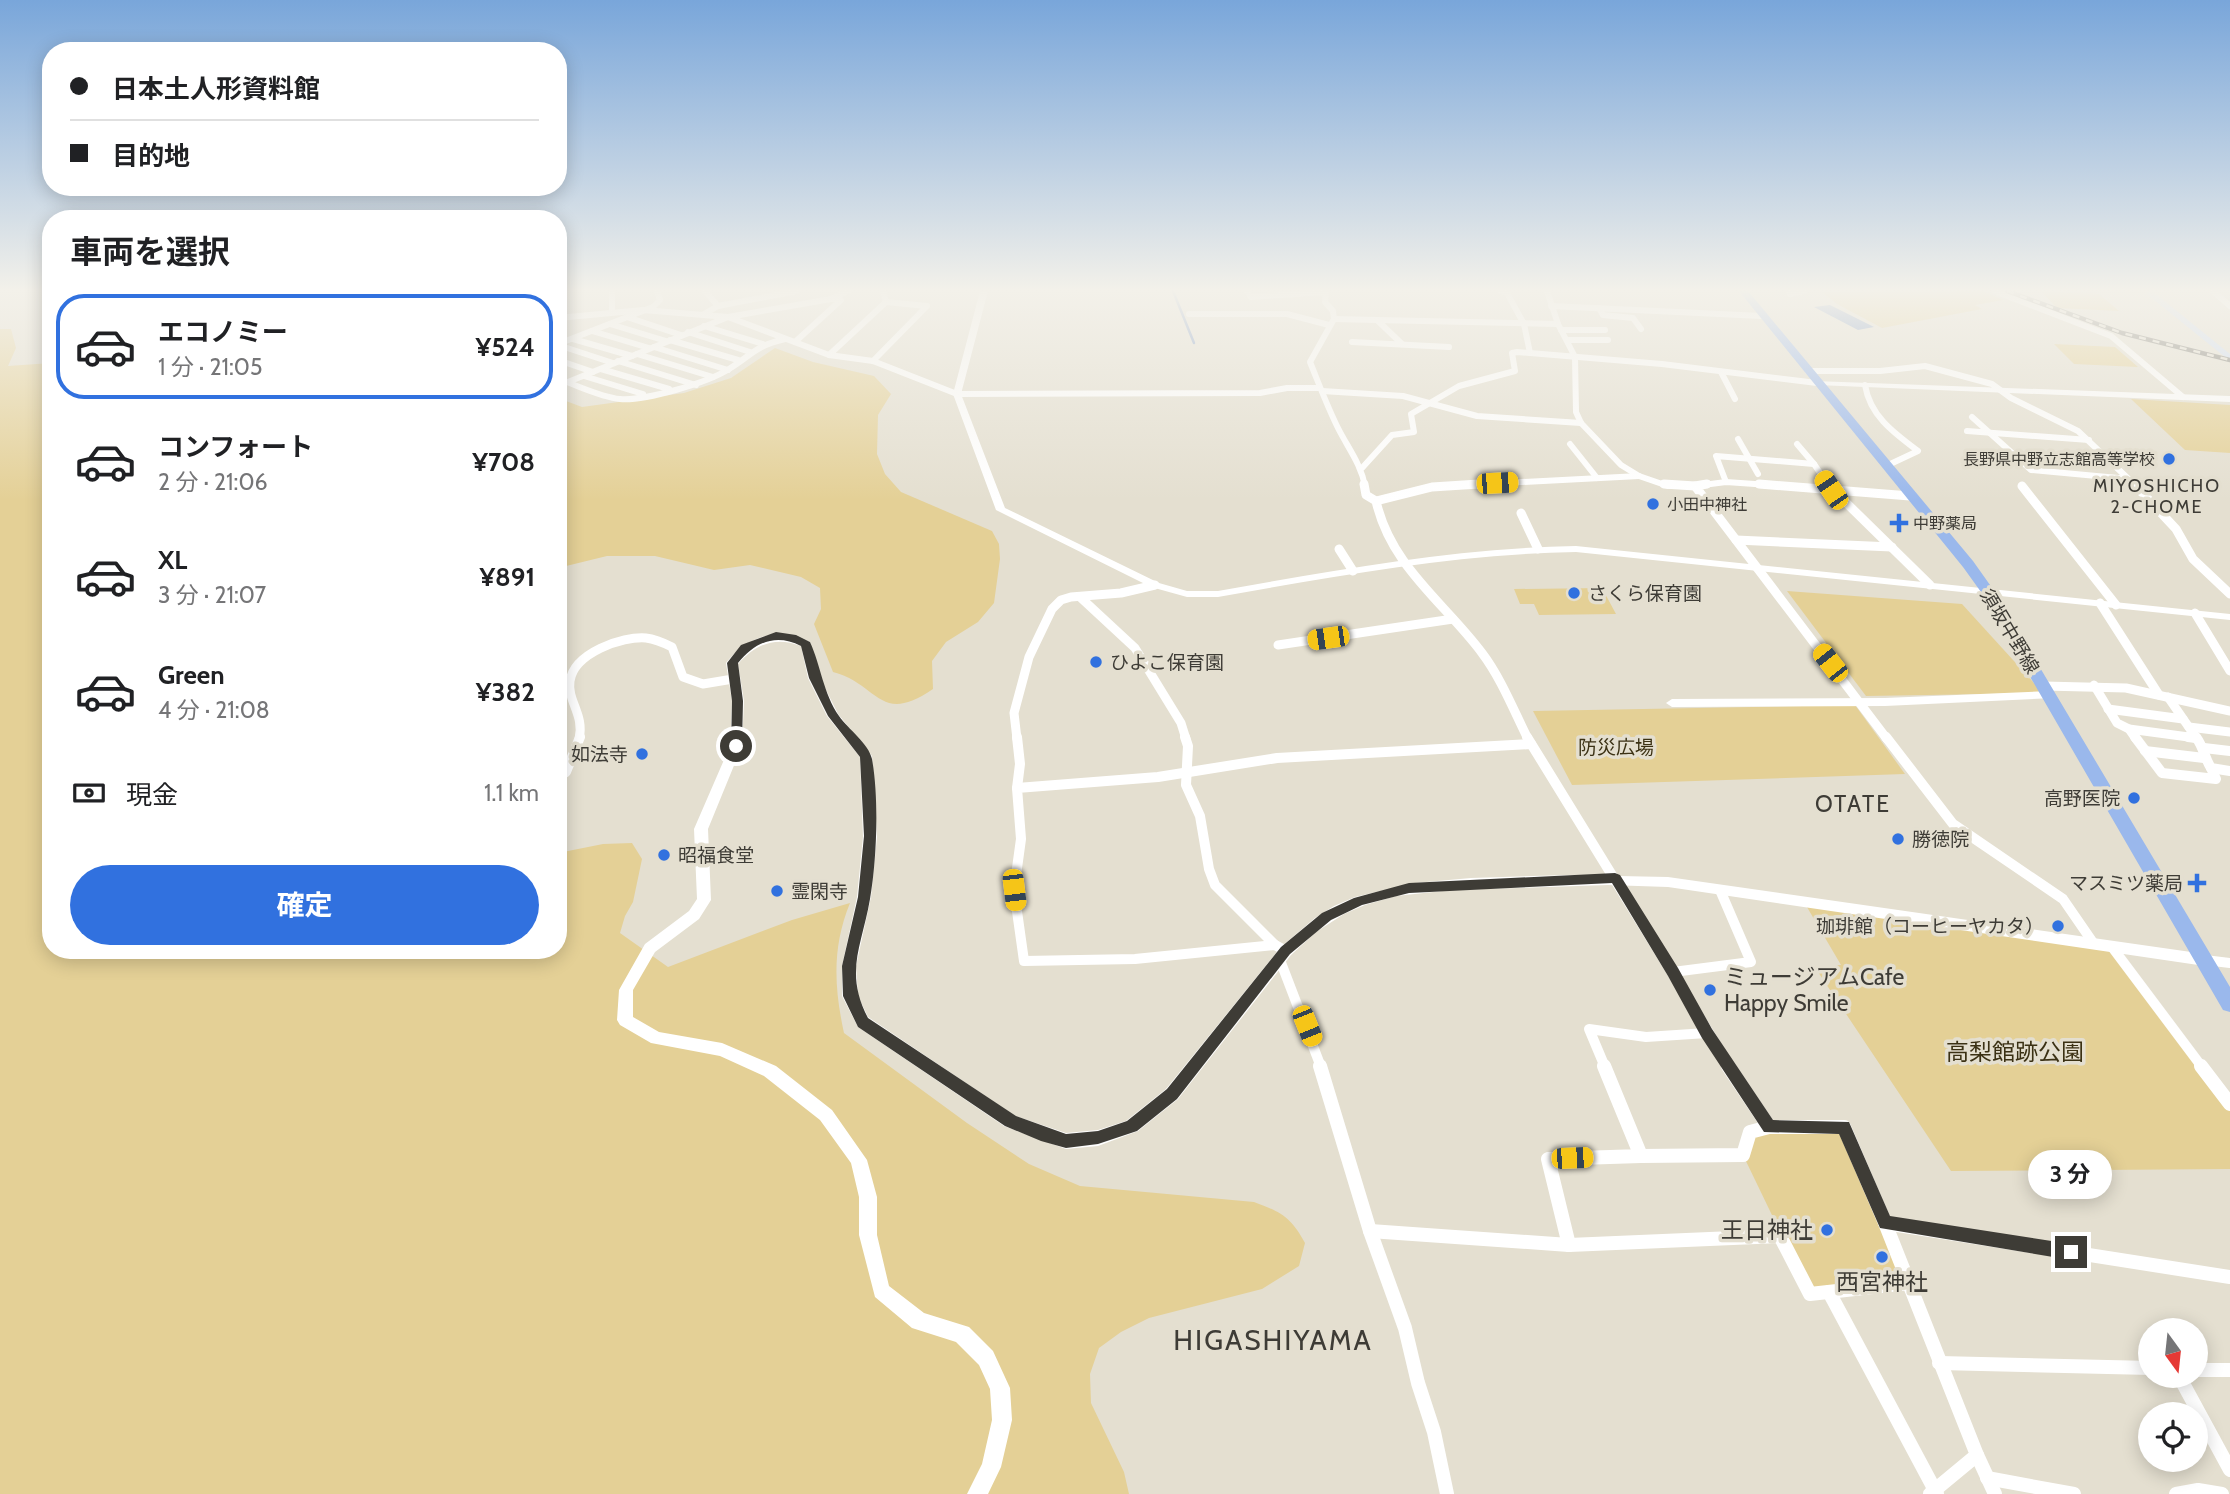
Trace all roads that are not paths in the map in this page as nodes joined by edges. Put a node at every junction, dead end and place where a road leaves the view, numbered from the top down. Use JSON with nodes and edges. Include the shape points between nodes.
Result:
{"nodes":[{"id":1,"x":612,"y":361,"type":"edge"},
{"id":2,"x":619,"y":361,"type":"edge"},
{"id":3,"x":655,"y":361,"type":"edge"},
{"id":4,"x":697,"y":361,"type":"edge"},
{"id":5,"x":737,"y":361,"type":"edge"},
{"id":6,"x":873,"y":361,"type":"edge"},
{"id":7,"x":966,"y":361,"type":"edge"},
{"id":8,"x":1311,"y":361,"type":"edge"},
{"id":9,"x":1513,"y":361,"type":"edge"},
{"id":10,"x":1575,"y":361,"type":"edge"},
{"id":11,"x":1618,"y":361,"type":"edge"},
{"id":12,"x":1799,"y":361,"type":"edge"},
{"id":13,"x":2141,"y":361,"type":"edge"},
{"id":14,"x":616,"y":362,"type":"junction"},
{"id":15,"x":567,"y":363,"type":"edge"},
{"id":16,"x":601,"y":369,"type":"junction"},
{"id":17,"x":728,"y":370,"type":"junction"},
{"id":18,"x":593,"y":372,"type":"junction"},
{"id":19,"x":1721,"y":372,"type":"junction"},
{"id":20,"x":584,"y":376,"type":"junction"},
{"id":21,"x":713,"y":377,"type":"junction"},
{"id":22,"x":1812,"y":377,"type":"junction"},
{"id":23,"x":568,"y":382,"type":"joint"},
{"id":24,"x":696,"y":385,"type":"junction"},
{"id":25,"x":1866,"y":385,"type":"junction"},
{"id":26,"x":2001,"y":389,"type":"junction"},
{"id":27,"x":672,"y":390,"type":"junction"},
{"id":28,"x":1321,"y":390,"type":"junction"},
{"id":29,"x":957,"y":394,"type":"junction"},
{"id":30,"x":647,"y":395,"type":"junction"},
{"id":31,"x":2183,"y":397,"type":"junction"},
{"id":32,"x":1735,"y":399,"type":"dead end"},
{"id":33,"x":2230,"y":399,"type":"edge"},
{"id":34,"x":1428,"y":402,"type":"junction"},
{"id":35,"x":1972,"y":417,"type":"dead end"},
{"id":36,"x":1581,"y":423,"type":"junction"},
{"id":37,"x":1967,"y":431,"type":"dead end"},
{"id":38,"x":1990,"y":433,"type":"junction"},
{"id":39,"x":1738,"y":439,"type":"dead end"},
{"id":40,"x":2089,"y":440,"type":"junction"},
{"id":41,"x":1797,"y":443,"type":"dead end"},
{"id":42,"x":1570,"y":444,"type":"dead end"},
{"id":43,"x":1749,"y":459,"type":"junction"},
{"id":44,"x":1814,"y":464,"type":"junction"},
{"id":45,"x":1886,"y":466,"type":"junction"},
{"id":46,"x":1362,"y":468,"type":"junction"},
{"id":47,"x":1758,"y":474,"type":"dead end"},
{"id":48,"x":1639,"y":477,"type":"junction"},
{"id":49,"x":1597,"y":478,"type":"junction"},
{"id":50,"x":2129,"y":479,"type":"junction"},
{"id":51,"x":1726,"y":482,"type":"junction"},
{"id":52,"x":1695,"y":486,"type":"junction"},
{"id":53,"x":2022,"y":486,"type":"dead end"},
{"id":54,"x":1831,"y":490,"type":"junction"},
{"id":55,"x":1910,"y":496,"type":"junction"},
{"id":56,"x":1376,"y":501,"type":"junction"},
{"id":57,"x":1521,"y":513,"type":"dead end"},
{"id":58,"x":1736,"y":540,"type":"junction"},
{"id":59,"x":1893,"y":547,"type":"junction"},
{"id":60,"x":1339,"y":549,"type":"dead end"},
{"id":61,"x":1538,"y":549,"type":"junction"},
{"id":62,"x":1407,"y":562,"type":"junction"},
{"id":63,"x":1755,"y":567,"type":"junction"},
{"id":64,"x":1353,"y":571,"type":"junction"},
{"id":65,"x":1155,"y":585,"type":"junction"},
{"id":66,"x":1930,"y":585,"type":"junction"},
{"id":67,"x":1988,"y":592,"type":"junction"},
{"id":68,"x":2230,"y":594,"type":"edge"},
{"id":69,"x":1080,"y":597,"type":"junction"},
{"id":70,"x":2100,"y":603,"type":"junction"},
{"id":71,"x":2116,"y":605,"type":"junction"},
{"id":72,"x":2195,"y":613,"type":"junction"},
{"id":73,"x":2230,"y":617,"type":"edge"},
{"id":74,"x":1453,"y":620,"type":"junction"},
{"id":75,"x":1278,"y":645,"type":"dead end"},
{"id":76,"x":2230,"y":671,"type":"edge"},
{"id":77,"x":733,"y":679,"type":"junction"},
{"id":78,"x":2094,"y":685,"type":"junction"},
{"id":79,"x":2046,"y":691,"type":"junction"},
{"id":80,"x":2163,"y":696,"type":"junction"},
{"id":81,"x":1860,"y":702,"type":"junction"},
{"id":82,"x":1672,"y":703,"type":"dead end"},
{"id":83,"x":2108,"y":709,"type":"junction"},
{"id":84,"x":2230,"y":711,"type":"edge"},
{"id":85,"x":2186,"y":723,"type":"junction"},
{"id":86,"x":2129,"y":729,"type":"junction"},
{"id":87,"x":2230,"y":732,"type":"edge"},
{"id":88,"x":2196,"y":738,"type":"junction"},
{"id":89,"x":1531,"y":744,"type":"junction"},
{"id":90,"x":2145,"y":751,"type":"junction"},
{"id":91,"x":2230,"y":751,"type":"edge"},
{"id":92,"x":2204,"y":753,"type":"junction"},
{"id":93,"x":2211,"y":768,"type":"junction"},
{"id":94,"x":567,"y":769,"type":"edge"},
{"id":95,"x":2230,"y":771,"type":"edge"},
{"id":96,"x":1185,"y":772,"type":"junction"},
{"id":97,"x":1017,"y":788,"type":"junction"},
{"id":98,"x":1615,"y":878,"type":"junction"},
{"id":99,"x":1720,"y":890,"type":"junction"},
{"id":100,"x":2094,"y":944,"type":"junction"},
{"id":101,"x":2112,"y":947,"type":"junction"},
{"id":102,"x":1280,"y":952,"type":"junction"},
{"id":103,"x":2205,"y":960,"type":"junction"},
{"id":104,"x":2230,"y":964,"type":"edge"},
{"id":105,"x":1673,"y":972,"type":"junction"},
{"id":106,"x":2230,"y":1004,"type":"edge"},
{"id":107,"x":1707,"y":1034,"type":"junction"},
{"id":108,"x":2230,"y":1104,"type":"edge"},
{"id":109,"x":1769,"y":1127,"type":"junction"},
{"id":110,"x":1641,"y":1156,"type":"junction"},
{"id":111,"x":1885,"y":1223,"type":"junction"},
{"id":112,"x":1370,"y":1231,"type":"junction"},
{"id":113,"x":1569,"y":1245,"type":"junction"},
{"id":114,"x":2230,"y":1277,"type":"edge"},
{"id":115,"x":1909,"y":1283,"type":"junction"},
{"id":116,"x":1829,"y":1292,"type":"junction"},
{"id":117,"x":1939,"y":1363,"type":"junction"},
{"id":118,"x":2138,"y":1368,"type":"edge"},
{"id":119,"x":2208,"y":1370,"type":"edge"},
{"id":120,"x":2230,"y":1370,"type":"edge"},
{"id":121,"x":2186,"y":1388,"type":"edge"},
{"id":122,"x":1977,"y":1455,"type":"junction"},
{"id":123,"x":2230,"y":1470,"type":"edge"},
{"id":124,"x":1987,"y":1478,"type":"junction"},
{"id":125,"x":1934,"y":1492,"type":"edge"},
{"id":126,"x":977,"y":1494,"type":"edge"},
{"id":127,"x":1447,"y":1494,"type":"edge"},
{"id":128,"x":1995,"y":1494,"type":"edge"},
{"id":129,"x":2074,"y":1494,"type":"edge"},
{"id":130,"x":2176,"y":1494,"type":"edge"},
{"id":131,"x":2222,"y":1494,"type":"edge"}],
"edges":[{"from":1,"to":14,"type":"street"},
{"from":2,"to":14,"type":"street"},
{"from":3,"to":21,"type":"street"},
{"from":4,"to":17,"type":"street"},
{"from":5,"to":17,"type":"street"},
{"from":6,"to":29,"type":"street"},
{"from":7,"to":29,"type":"street"},
{"from":8,"to":28,"type":"street"},
{"from":9,"to":34,"type":"street","via":[[1512,373],[1463,384]]},
{"from":10,"to":36,"type":"street","via":[[1576,412]]},
{"from":11,"to":19,"type":"street"},
{"from":12,"to":22,"type":"main road","name":"須坂中野線"},
{"from":13,"to":31,"type":"street"},
{"from":14,"to":16,"type":"street"},
{"from":14,"to":24,"type":"street"},
{"from":15,"to":18,"type":"street"},
{"from":16,"to":18,"type":"street"},
{"from":16,"to":27,"type":"street"},
{"from":17,"to":21,"type":"street"},
{"from":18,"to":20,"type":"street"},
{"from":19,"to":22,"type":"street"},
{"from":19,"to":32,"type":"street"},
{"from":20,"to":23,"type":"street"},
{"from":20,"to":30,"type":"street"},
{"from":21,"to":24,"type":"street"},
{"from":22,"to":25,"type":"street"},
{"from":22,"to":26,"type":"street","via":[[1925,366]]},
{"from":22,"to":45,"type":"main road","name":"須坂中野線"},
{"from":23,"to":30,"type":"street","via":[[620,399]]},
{"from":24,"to":27,"type":"street"},
{"from":25,"to":26,"type":"street"},
{"from":25,"to":45,"type":"street","via":[[1880,420],[1918,451]]},
{"from":26,"to":31,"type":"street"},
{"from":26,"to":40,"type":"street"},
{"from":27,"to":30,"type":"street"},
{"from":28,"to":29,"type":"street"},
{"from":28,"to":34,"type":"street"},
{"from":28,"to":46,"type":"street"},
{"from":29,"to":65,"type":"street","via":[[1001,510]]},
{"from":31,"to":33,"type":"street"},
{"from":34,"to":36,"type":"street","via":[[1478,415]]},
{"from":34,"to":46,"type":"street","via":[[1411,414],[1414,432],[1392,435]]},
{"from":35,"to":38,"type":"street"},
{"from":36,"to":48,"type":"street"},
{"from":37,"to":38,"type":"street"},
{"from":38,"to":40,"type":"street"},
{"from":38,"to":50,"type":"street","via":[[2031,470]]},
{"from":39,"to":43,"type":"street"},
{"from":40,"to":50,"type":"street"},
{"from":41,"to":44,"type":"street"},
{"from":42,"to":49,"type":"street"},
{"from":43,"to":44,"type":"street"},
{"from":43,"to":47,"type":"street"},
{"from":43,"to":51,"type":"street","via":[[1716,456]]},
{"from":44,"to":54,"type":"street"},
{"from":45,"to":55,"type":"main road","name":"須坂中野線"},
{"from":46,"to":56,"type":"street","via":[[1366,495]]},
{"from":48,"to":49,"type":"street"},
{"from":48,"to":52,"type":"street"},
{"from":49,"to":56,"type":"street","via":[[1432,486]]},
{"from":50,"to":68,"type":"street","via":[[2176,529],[2193,559]]},
{"from":51,"to":52,"type":"street"},
{"from":51,"to":54,"type":"street"},
{"from":52,"to":58,"type":"street"},
{"from":53,"to":71,"type":"street"},
{"from":54,"to":55,"type":"street"},
{"from":54,"to":59,"type":"street"},
{"from":55,"to":67,"type":"main road","name":"須坂中野線"},
{"from":56,"to":62,"type":"street","via":[[1381,523]]},
{"from":57,"to":61,"type":"street"},
{"from":58,"to":59,"type":"street"},
{"from":58,"to":63,"type":"street"},
{"from":59,"to":66,"type":"street"},
{"from":60,"to":64,"type":"street"},
{"from":61,"to":62,"type":"street"},
{"from":61,"to":63,"type":"street"},
{"from":62,"to":64,"type":"street"},
{"from":62,"to":74,"type":"street"},
{"from":63,"to":66,"type":"street"},
{"from":63,"to":81,"type":"street"},
{"from":64,"to":65,"type":"street","via":[[1218,594],[1187,594]]},
{"from":65,"to":69,"type":"street"},
{"from":66,"to":67,"type":"street"},
{"from":67,"to":70,"type":"street"},
{"from":67,"to":79,"type":"main road","name":"須坂中野線"},
{"from":69,"to":96,"type":"street","via":[[1135,648],[1181,723],[1188,746]]},
{"from":69,"to":97,"type":"street","via":[[1061,600],[1052,608],[1029,657],[1014,713],[1020,764]]},
{"from":70,"to":71,"type":"street"},
{"from":70,"to":80,"type":"street"},
{"from":71,"to":72,"type":"street"},
{"from":72,"to":73,"type":"street"},
{"from":72,"to":76,"type":"street"},
{"from":74,"to":75,"type":"street"},
{"from":74,"to":89,"type":"street","via":[[1483,654]]},
{"from":77,"to":94,"type":"street","via":[[703,684],[683,677],[672,647],[645,638],[593,652],[569,678],[582,722]]},
{"from":77,"to":102,"type":"street","via":[[732,663],[745,648],[762,639],[776,635],[806,644],[814,678],[833,716],[866,756],[870,836],[864,897],[849,966],[850,996],[863,1022],[1010,1121],[1066,1141],[1098,1138],[1132,1126],[1172,1094]]},
{"from":77,"to":126,"type":"street","via":[[738,701],[736,746],[700,837],[704,900],[694,915],[650,948],[626,990],[625,1020],[656,1038],[722,1050],[770,1071],[826,1115],[859,1160],[868,1197],[868,1235],[881,1291],[919,1321],[962,1334],[986,1358],[1000,1388],[1002,1420],[991,1467]]},
{"from":78,"to":79,"type":"street"},
{"from":78,"to":80,"type":"street"},
{"from":78,"to":83,"type":"street"},
{"from":79,"to":81,"type":"street"},
{"from":79,"to":103,"type":"main road","name":"須坂中野線"},
{"from":80,"to":84,"type":"street"},
{"from":80,"to":85,"type":"street"},
{"from":81,"to":82,"type":"street"},
{"from":81,"to":100,"type":"street","via":[[1953,824],[2063,899]]},
{"from":83,"to":85,"type":"street"},
{"from":83,"to":86,"type":"street","via":[[2117,723]]},
{"from":85,"to":87,"type":"street"},
{"from":85,"to":88,"type":"street"},
{"from":86,"to":88,"type":"street"},
{"from":86,"to":90,"type":"street"},
{"from":88,"to":92,"type":"street"},
{"from":89,"to":96,"type":"street","via":[[1277,758]]},
{"from":89,"to":98,"type":"street"},
{"from":90,"to":92,"type":"street"},
{"from":90,"to":93,"type":"street","via":[[2162,773],[2216,779]]},
{"from":91,"to":92,"type":"street"},
{"from":92,"to":93,"type":"street"},
{"from":93,"to":95,"type":"street"},
{"from":96,"to":97,"type":"street"},
{"from":96,"to":102,"type":"street","via":[[1215,885]]},
{"from":97,"to":102,"type":"street","via":[[1021,839],[1014,890],[1024,961]]},
{"from":98,"to":99,"type":"street"},
{"from":98,"to":102,"type":"street","via":[[1456,884],[1391,892],[1326,917]]},
{"from":98,"to":105,"type":"street"},
{"from":99,"to":100,"type":"street"},
{"from":99,"to":105,"type":"street","via":[[1751,962]]},
{"from":100,"to":101,"type":"street"},
{"from":101,"to":103,"type":"street"},
{"from":101,"to":108,"type":"street"},
{"from":102,"to":112,"type":"street","via":[[1315,1048]]},
{"from":103,"to":104,"type":"street"},
{"from":103,"to":106,"type":"main road","name":"須坂中野線"},
{"from":105,"to":107,"type":"street"},
{"from":107,"to":109,"type":"street"},
{"from":107,"to":110,"type":"street","via":[[1646,1037],[1589,1029]]},
{"from":109,"to":110,"type":"street","via":[[1750,1132],[1743,1155]]},
{"from":109,"to":111,"type":"street","via":[[1844,1127]]},
{"from":110,"to":113,"type":"street","via":[[1548,1159]]},
{"from":111,"to":114,"type":"street"},
{"from":111,"to":115,"type":"street"},
{"from":112,"to":113,"type":"street"},
{"from":112,"to":127,"type":"street","via":[[1405,1328]]},
{"from":113,"to":116,"type":"street","via":[[1780,1236],[1811,1294]]},
{"from":115,"to":116,"type":"street"},
{"from":115,"to":117,"type":"street"},
{"from":116,"to":125,"type":"street"},
{"from":117,"to":118,"type":"street"},
{"from":117,"to":122,"type":"street"},
{"from":119,"to":120,"type":"street"},
{"from":121,"to":123,"type":"street"},
{"from":122,"to":124,"type":"street"},
{"from":122,"to":125,"type":"street"},
{"from":124,"to":128,"type":"street"},
{"from":124,"to":129,"type":"street"},
{"from":130,"to":131,"type":"street","via":[[2198,1490]]}]}
